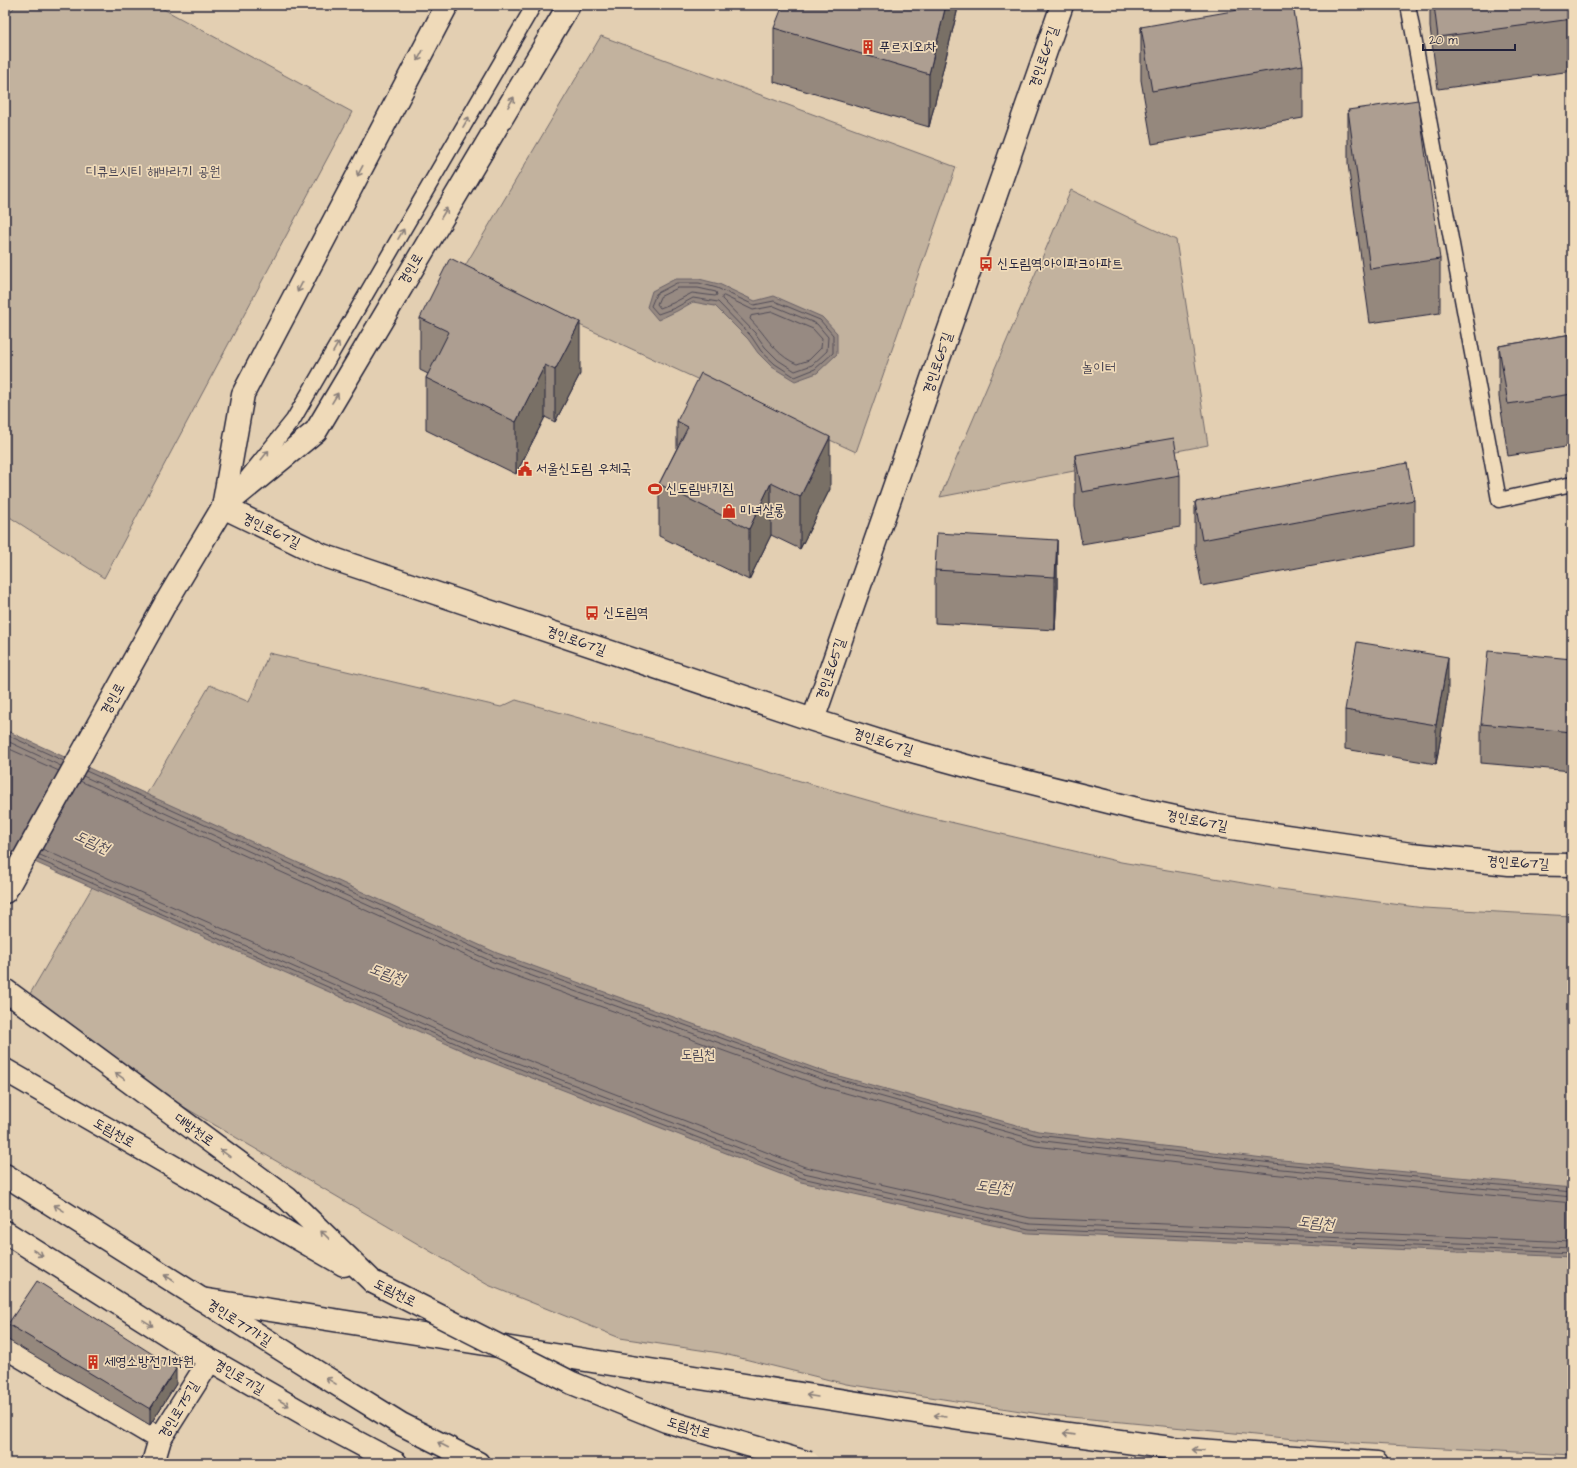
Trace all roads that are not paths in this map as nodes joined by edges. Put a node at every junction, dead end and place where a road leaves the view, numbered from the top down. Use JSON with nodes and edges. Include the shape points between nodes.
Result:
{"nodes":[{"id":1,"x":453,"y":5,"type":"edge"},
{"id":2,"x":534,"y":5,"type":"edge"},
{"id":3,"x":569,"y":5,"type":"edge"},
{"id":4,"x":1062,"y":5,"type":"edge"},
{"id":5,"x":1408,"y":5,"type":"edge"},
{"id":6,"x":443,"y":13,"type":"edge"},
{"id":7,"x":1572,"y":484,"type":"edge"},
{"id":8,"x":223,"y":507,"type":"junction"},
{"id":9,"x":813,"y":720,"type":"junction"},
{"id":10,"x":1572,"y":866,"type":"edge"},
{"id":11,"x":5,"y":892,"type":"edge"},
{"id":12,"x":5,"y":990,"type":"edge"},
{"id":13,"x":5,"y":1070,"type":"edge"},
{"id":14,"x":5,"y":1175,"type":"edge"},
{"id":15,"x":5,"y":1232,"type":"edge"},
{"id":16,"x":373,"y":1282,"type":"junction"},
{"id":17,"x":201,"y":1299,"type":"junction"},
{"id":18,"x":5,"y":1347,"type":"edge"},
{"id":19,"x":210,"y":1360,"type":"junction"},
{"id":20,"x":160,"y":1439,"type":"junction"},
{"id":21,"x":153,"y":1463,"type":"edge"},
{"id":22,"x":396,"y":1463,"type":"edge"},
{"id":23,"x":478,"y":1463,"type":"edge"},
{"id":24,"x":809,"y":1463,"type":"edge"},
{"id":25,"x":1377,"y":1463,"type":"edge"}],
"edges":[{"from":1,"to":6,"type":"lane"},
{"from":8,"to":2,"type":"lane","one_way":true,"via":[[293,420]]},
{"from":8,"to":3,"type":"main road","name":"경인로","one_way":true,"via":[[316,431]]},
{"from":4,"to":9,"type":"main road","name":"경인로65길"},
{"from":5,"to":7,"type":"lane","via":[[1499,500]]},
{"from":6,"to":8,"type":"main road","name":"경인로","one_way":true,"via":[[243,394]]},
{"from":8,"to":9,"type":"main road","name":"경인로67길","via":[[322,555]]},
{"from":8,"to":11,"type":"main road","name":"경인로","via":[[165,604]]},
{"from":9,"to":10,"type":"main road","name":"경인로67길","via":[[980,770],[1217,826],[1411,854],[1509,864]]},
{"from":16,"to":12,"type":"main road","name":"대방천로","one_way":true,"via":[[287,1198]]},
{"from":13,"to":16,"type":"main road","name":"도림천로"},
{"from":17,"to":14,"type":"main road","name":"경인로77가길","one_way":true},
{"from":15,"to":19,"type":"main road","name":"경인로71길","one_way":true},
{"from":16,"to":24,"type":"main road","name":"도림천로","bridge":true,"via":[[572,1383],[666,1421]]},
{"from":23,"to":17,"type":"main road","name":"경인로77가길","one_way":true,"via":[[401,1424]]},
{"from":25,"to":17,"type":"main road","one_way":true,"via":[[1171,1448],[982,1422]]},
{"from":18,"to":20,"type":"main road"},
{"from":19,"to":20,"type":"main road","name":"경인로75길"},
{"from":19,"to":22,"type":"main road","name":"경인로71길","one_way":true},
{"from":20,"to":21,"type":"main road","name":"경인로75길"}]}
